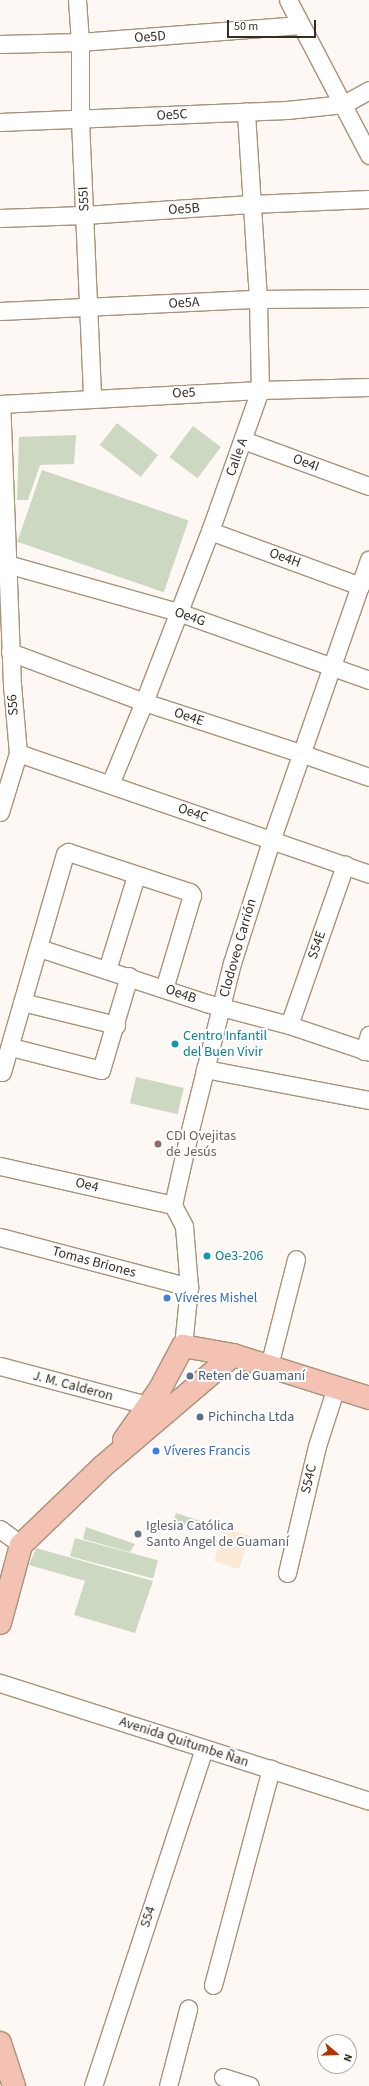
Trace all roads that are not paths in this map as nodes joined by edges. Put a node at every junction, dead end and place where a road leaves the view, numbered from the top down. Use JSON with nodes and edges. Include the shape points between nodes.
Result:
{"nodes":[{"id":1,"x":77,"y":0,"type":"edge"},
{"id":2,"x":288,"y":0,"type":"edge"},
{"id":3,"x":300,"y":25,"type":"junction"},
{"id":4,"x":80,"y":42,"type":"junction"},
{"id":5,"x":0,"y":44,"type":"edge"},
{"id":6,"x":369,"y":90,"type":"edge"},
{"id":7,"x":344,"y":104,"type":"junction"},
{"id":8,"x":246,"y":111,"type":"junction"},
{"id":9,"x":80,"y":120,"type":"junction"},
{"id":10,"x":0,"y":122,"type":"edge"},
{"id":11,"x":369,"y":155,"type":"edge"},
{"id":12,"x":369,"y":199,"type":"edge"},
{"id":13,"x":251,"y":204,"type":"junction"},
{"id":14,"x":84,"y":215,"type":"junction"},
{"id":15,"x":0,"y":218,"type":"edge"},
{"id":16,"x":369,"y":298,"type":"edge"},
{"id":17,"x":258,"y":299,"type":"junction"},
{"id":18,"x":87,"y":307,"type":"junction"},
{"id":19,"x":0,"y":311,"type":"edge"},
{"id":20,"x":369,"y":387,"type":"edge"},
{"id":21,"x":260,"y":390,"type":"junction"},
{"id":22,"x":92,"y":398,"type":"junction"},
{"id":23,"x":0,"y":404,"type":"edge"},
{"id":24,"x":243,"y":440,"type":"junction"},
{"id":25,"x":369,"y":486,"type":"edge"},
{"id":26,"x":2,"y":503,"type":"edge"},
{"id":27,"x":210,"y":531,"type":"junction"},
{"id":28,"x":369,"y":560,"type":"edge"},
{"id":29,"x":7,"y":564,"type":"junction"},
{"id":30,"x":360,"y":586,"type":"junction"},
{"id":31,"x":4,"y":596,"type":"edge"},
{"id":32,"x":178,"y":612,"type":"junction"},
{"id":33,"x":10,"y":652,"type":"junction"},
{"id":34,"x":331,"y":668,"type":"junction"},
{"id":35,"x":369,"y":680,"type":"edge"},
{"id":36,"x":6,"y":685,"type":"edge"},
{"id":37,"x":144,"y":702,"type":"junction"},
{"id":38,"x":18,"y":753,"type":"junction"},
{"id":39,"x":303,"y":754,"type":"junction"},
{"id":40,"x":5,"y":775,"type":"edge"},
{"id":41,"x":369,"y":777,"type":"edge"},
{"id":42,"x":110,"y":784,"type":"junction"},
{"id":43,"x":0,"y":812,"type":"edge"},
{"id":44,"x":271,"y":841,"type":"junction"},
{"id":45,"x":345,"y":865,"type":"junction"},
{"id":46,"x":369,"y":874,"type":"edge"},
{"id":47,"x":136,"y":876,"type":"junction"},
{"id":48,"x":39,"y":948,"type":"junction"},
{"id":49,"x":107,"y":970,"type":"junction"},
{"id":50,"x":129,"y":976,"type":"junction"},
{"id":51,"x":164,"y":989,"type":"junction"},
{"id":52,"x":22,"y":1002,"type":"junction"},
{"id":53,"x":221,"y":1006,"type":"junction"},
{"id":54,"x":116,"y":1024,"type":"junction"},
{"id":55,"x":289,"y":1025,"type":"junction"},
{"id":56,"x":367,"y":1046,"type":"edge"},
{"id":57,"x":11,"y":1047,"type":"junction"},
{"id":58,"x":205,"y":1069,"type":"junction"},
{"id":59,"x":2,"y":1072,"type":"dead end"},
{"id":60,"x":369,"y":1100,"type":"edge"},
{"id":61,"x":0,"y":1166,"type":"edge"},
{"id":62,"x":173,"y":1205,"type":"junction"},
{"id":63,"x":0,"y":1237,"type":"edge"},
{"id":64,"x":296,"y":1259,"type":"dead end"},
{"id":65,"x":189,"y":1287,"type":"junction"},
{"id":66,"x":183,"y":1346,"type":"junction"},
{"id":67,"x":233,"y":1355,"type":"junction"},
{"id":68,"x":0,"y":1366,"type":"edge"},
{"id":69,"x":269,"y":1366,"type":"junction"},
{"id":70,"x":336,"y":1387,"type":"junction"},
{"id":71,"x":154,"y":1397,"type":"junction"},
{"id":72,"x":369,"y":1398,"type":"edge"},
{"id":73,"x":179,"y":1403,"type":"junction"},
{"id":74,"x":111,"y":1459,"type":"junction"},
{"id":75,"x":0,"y":1529,"type":"edge"},
{"id":76,"x":21,"y":1545,"type":"junction"},
{"id":77,"x":287,"y":1573,"type":"dead end"},
{"id":78,"x":0,"y":1623,"type":"edge"},
{"id":79,"x":0,"y":1683,"type":"edge"},
{"id":80,"x":204,"y":1749,"type":"junction"},
{"id":81,"x":271,"y":1770,"type":"junction"},
{"id":82,"x":369,"y":1801,"type":"edge"},
{"id":83,"x":213,"y":1985,"type":"dead end"},
{"id":84,"x":188,"y":2008,"type":"dead end"},
{"id":85,"x":0,"y":2043,"type":"edge"},
{"id":86,"x":223,"y":2077,"type":"dead end"},
{"id":87,"x":14,"y":2086,"type":"edge"},
{"id":88,"x":93,"y":2086,"type":"edge"},
{"id":89,"x":168,"y":2086,"type":"edge"},
{"id":90,"x":250,"y":2086,"type":"edge"}],
"edges":[{"from":1,"to":4,"type":"street","name":"S55I"},
{"from":2,"to":3,"type":"street"},
{"from":3,"to":4,"type":"street","name":"Oe5D"},
{"from":3,"to":7,"type":"street"},
{"from":4,"to":5,"type":"street","name":"Oe5D"},
{"from":4,"to":9,"type":"street","name":"S55I"},
{"from":6,"to":7,"type":"street"},
{"from":7,"to":8,"type":"street","name":"Oe5C"},
{"from":7,"to":11,"type":"street"},
{"from":8,"to":9,"type":"street","name":"Oe5C"},
{"from":8,"to":13,"type":"street","name":"Calle A"},
{"from":9,"to":10,"type":"street","name":"Oe5C"},
{"from":9,"to":14,"type":"street","name":"S55I"},
{"from":12,"to":13,"type":"street","name":"Oe5B"},
{"from":13,"to":14,"type":"street","name":"Oe5B"},
{"from":13,"to":17,"type":"street","name":"Calle A"},
{"from":14,"to":15,"type":"street","name":"Oe5B"},
{"from":14,"to":18,"type":"street","name":"S55I"},
{"from":16,"to":17,"type":"street","name":"Oe5A"},
{"from":17,"to":18,"type":"street","name":"Oe5A"},
{"from":17,"to":21,"type":"street","name":"Calle A"},
{"from":18,"to":19,"type":"street","name":"Oe5A"},
{"from":18,"to":22,"type":"street","name":"S55I"},
{"from":20,"to":21,"type":"street","name":"Oe5"},
{"from":21,"to":22,"type":"street","name":"Oe5"},
{"from":21,"to":24,"type":"street","name":"Calle A"},
{"from":22,"to":23,"type":"street","name":"Oe5"},
{"from":23,"to":26,"type":"street","name":"S56"},
{"from":24,"to":25,"type":"street","name":"Oe4I"},
{"from":24,"to":27,"type":"street","name":"Calle A"},
{"from":26,"to":29,"type":"street","name":"S56"},
{"from":27,"to":30,"type":"street","name":"Oe4H"},
{"from":27,"to":32,"type":"street","name":"Calle A"},
{"from":28,"to":30,"type":"street","name":"Clodoveo Carrión"},
{"from":29,"to":31,"type":"street","name":"S56"},
{"from":29,"to":32,"type":"street","name":"Oe4G"},
{"from":30,"to":34,"type":"street","name":"Clodoveo Carrión"},
{"from":31,"to":33,"type":"street","name":"S56"},
{"from":32,"to":34,"type":"street","name":"Oe4G"},
{"from":32,"to":37,"type":"street","name":"Calle A"},
{"from":33,"to":36,"type":"street","name":"S56"},
{"from":33,"to":37,"type":"street","name":"Oe4E"},
{"from":34,"to":35,"type":"street","name":"Oe4G"},
{"from":34,"to":39,"type":"street","name":"Clodoveo Carrión"},
{"from":36,"to":38,"type":"street","name":"S56"},
{"from":37,"to":39,"type":"street","name":"Oe4E"},
{"from":37,"to":42,"type":"street","name":"Calle A"},
{"from":38,"to":40,"type":"street","name":"S56"},
{"from":38,"to":42,"type":"street","name":"Oe4C"},
{"from":39,"to":41,"type":"street","name":"Oe4E"},
{"from":39,"to":44,"type":"street","name":"Clodoveo Carrión"},
{"from":40,"to":43,"type":"street","name":"S56"},
{"from":42,"to":44,"type":"street","name":"Oe4C"},
{"from":44,"to":45,"type":"street","name":"Oe4C"},
{"from":44,"to":53,"type":"street","name":"Clodoveo Carrión","via":[[232,962]]},
{"from":45,"to":46,"type":"street","name":"Oe4C"},
{"from":45,"to":55,"type":"street","name":"S54E"},
{"from":47,"to":48,"type":"street","via":[[134,873],[68,852]]},
{"from":47,"to":49,"type":"street"},
{"from":47,"to":51,"type":"street","via":[[190,892],[192,895]]},
{"from":48,"to":49,"type":"street","name":"Oe4B"},
{"from":48,"to":52,"type":"street"},
{"from":49,"to":50,"type":"street","name":"Oe4B"},
{"from":50,"to":51,"type":"street","name":"Oe4B"},
{"from":50,"to":54,"type":"street"},
{"from":51,"to":53,"type":"street","name":"Oe4B"},
{"from":52,"to":54,"type":"street"},
{"from":52,"to":57,"type":"street"},
{"from":53,"to":55,"type":"street","name":"Oe4B"},
{"from":53,"to":58,"type":"street","name":"Clodoveo Carrión"},
{"from":54,"to":57,"type":"street","via":[[101,1070]]},
{"from":55,"to":56,"type":"street","name":"Oe4B"},
{"from":57,"to":59,"type":"street"},
{"from":58,"to":60,"type":"street"},
{"from":58,"to":62,"type":"street","name":"Clodoveo Carrión"},
{"from":61,"to":62,"type":"street","name":"Oe4"},
{"from":62,"to":65,"type":"street","via":[[184,1226]]},
{"from":63,"to":65,"type":"street","name":"Tomas Briones"},
{"from":64,"to":69,"type":"street"},
{"from":65,"to":66,"type":"street"},
{"from":66,"to":67,"type":"main road"},
{"from":66,"to":71,"type":"main road"},
{"from":67,"to":69,"type":"main road"},
{"from":67,"to":73,"type":"main road"},
{"from":68,"to":71,"type":"street","name":"J. M. Calderon"},
{"from":69,"to":70,"type":"main road"},
{"from":70,"to":72,"type":"main road"},
{"from":70,"to":77,"type":"street","name":"S54C","via":[[317,1446]]},
{"from":71,"to":73,"type":"main road"},
{"from":71,"to":74,"type":"main road"},
{"from":73,"to":74,"type":"main road"},
{"from":74,"to":76,"type":"main road"},
{"from":75,"to":76,"type":"street"},
{"from":76,"to":78,"type":"main road"},
{"from":79,"to":80,"type":"street","name":"Avenida Quitumbe Ñan"},
{"from":80,"to":81,"type":"street","name":"Avenida Quitumbe Ñan"},
{"from":80,"to":88,"type":"street","name":"S54"},
{"from":81,"to":82,"type":"street","name":"Avenida Quitumbe Ñan"},
{"from":81,"to":83,"type":"street"},
{"from":84,"to":89,"type":"street"},
{"from":85,"to":87,"type":"main road"},
{"from":86,"to":90,"type":"street"}]}
